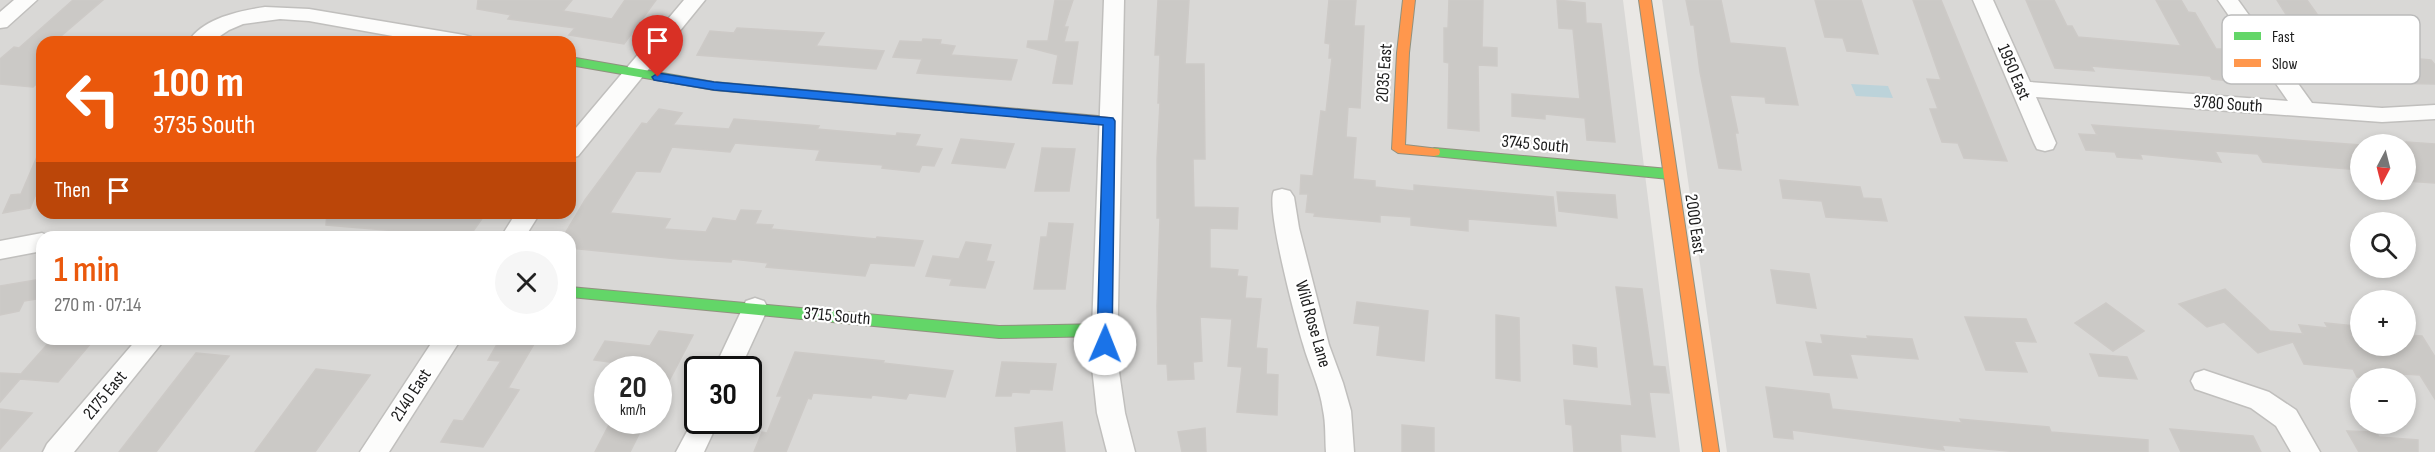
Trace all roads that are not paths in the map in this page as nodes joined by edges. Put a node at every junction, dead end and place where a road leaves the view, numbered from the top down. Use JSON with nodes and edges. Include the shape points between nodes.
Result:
{"nodes":[{"id":1,"x":27,"y":0,"type":"edge"},
{"id":2,"x":695,"y":0,"type":"edge"},
{"id":3,"x":1114,"y":0,"type":"edge"},
{"id":4,"x":1409,"y":0,"type":"edge"},
{"id":5,"x":1645,"y":0,"type":"edge"},
{"id":6,"x":1983,"y":0,"type":"edge"},
{"id":7,"x":2228,"y":0,"type":"edge"},
{"id":8,"x":2239,"y":15,"type":"edge"},
{"id":9,"x":0,"y":22,"type":"edge"},
{"id":10,"x":206,"y":36,"type":"edge"},
{"id":11,"x":415,"y":36,"type":"edge"},
{"id":12,"x":576,"y":62,"type":"edge"},
{"id":13,"x":637,"y":72,"type":"junction"},
{"id":14,"x":2288,"y":84,"type":"edge"},
{"id":15,"x":2022,"y":88,"type":"junction"},
{"id":16,"x":2306,"y":110,"type":"junction"},
{"id":17,"x":2435,"y":112,"type":"edge"},
{"id":18,"x":1109,"y":121,"type":"junction"},
{"id":19,"x":576,"y":142,"type":"edge"},
{"id":20,"x":2045,"y":143,"type":"dead end"},
{"id":21,"x":1398,"y":149,"type":"joint"},
{"id":22,"x":1670,"y":174,"type":"junction"},
{"id":23,"x":1282,"y":197,"type":"dead end"},
{"id":24,"x":36,"y":243,"type":"edge"},
{"id":25,"x":0,"y":250,"type":"edge"},
{"id":26,"x":576,"y":293,"type":"edge"},
{"id":27,"x":755,"y":308,"type":"junction"},
{"id":28,"x":1105,"y":330,"type":"junction"},
{"id":29,"x":147,"y":345,"type":"edge"},
{"id":30,"x":444,"y":345,"type":"edge"},
{"id":31,"x":734,"y":356,"type":"edge"},
{"id":32,"x":2204,"y":381,"type":"dead end"},
{"id":33,"x":698,"y":434,"type":"edge"},
{"id":34,"x":57,"y":452,"type":"edge"},
{"id":35,"x":374,"y":452,"type":"edge"},
{"id":36,"x":690,"y":452,"type":"edge"},
{"id":37,"x":1121,"y":452,"type":"edge"},
{"id":38,"x":1340,"y":452,"type":"edge"},
{"id":39,"x":1711,"y":452,"type":"edge"},
{"id":40,"x":2306,"y":452,"type":"edge"}],
"edges":[{"from":1,"to":9,"type":"street"},
{"from":2,"to":13,"type":"street"},
{"from":3,"to":18,"type":"street"},
{"from":4,"to":21,"type":"street","name":"2035 East"},
{"from":5,"to":22,"type":"street","name":"2000 East"},
{"from":6,"to":15,"type":"street","name":"1950 East"},
{"from":7,"to":8,"type":"street"},
{"from":10,"to":11,"type":"street","via":[[239,19],[284,13]]},
{"from":12,"to":13,"type":"street"},
{"from":13,"to":18,"type":"street","via":[[714,86]]},
{"from":13,"to":19,"type":"street"},
{"from":14,"to":16,"type":"street"},
{"from":15,"to":16,"type":"street","name":"3780 South"},
{"from":15,"to":20,"type":"street","name":"1950 East"},
{"from":16,"to":17,"type":"street","name":"3780 South","via":[[2382,116]]},
{"from":18,"to":28,"type":"street"},
{"from":21,"to":22,"type":"street","name":"3745 South"},
{"from":22,"to":39,"type":"street","name":"2000 East"},
{"from":23,"to":38,"type":"street","name":"Wild Rose Lane","via":[[1316,345],[1335,401]]},
{"from":24,"to":25,"type":"street"},
{"from":26,"to":27,"type":"street","name":"3715 South"},
{"from":27,"to":28,"type":"street","name":"3715 South","via":[[999,332]]},
{"from":27,"to":31,"type":"street"},
{"from":28,"to":37,"type":"street","via":[[1106,385]]},
{"from":29,"to":34,"type":"street","name":"2175 East"},
{"from":30,"to":35,"type":"street","name":"2140 East"},
{"from":32,"to":40,"type":"street","via":[[2260,400],[2286,418]]},
{"from":33,"to":36,"type":"street"}]}
